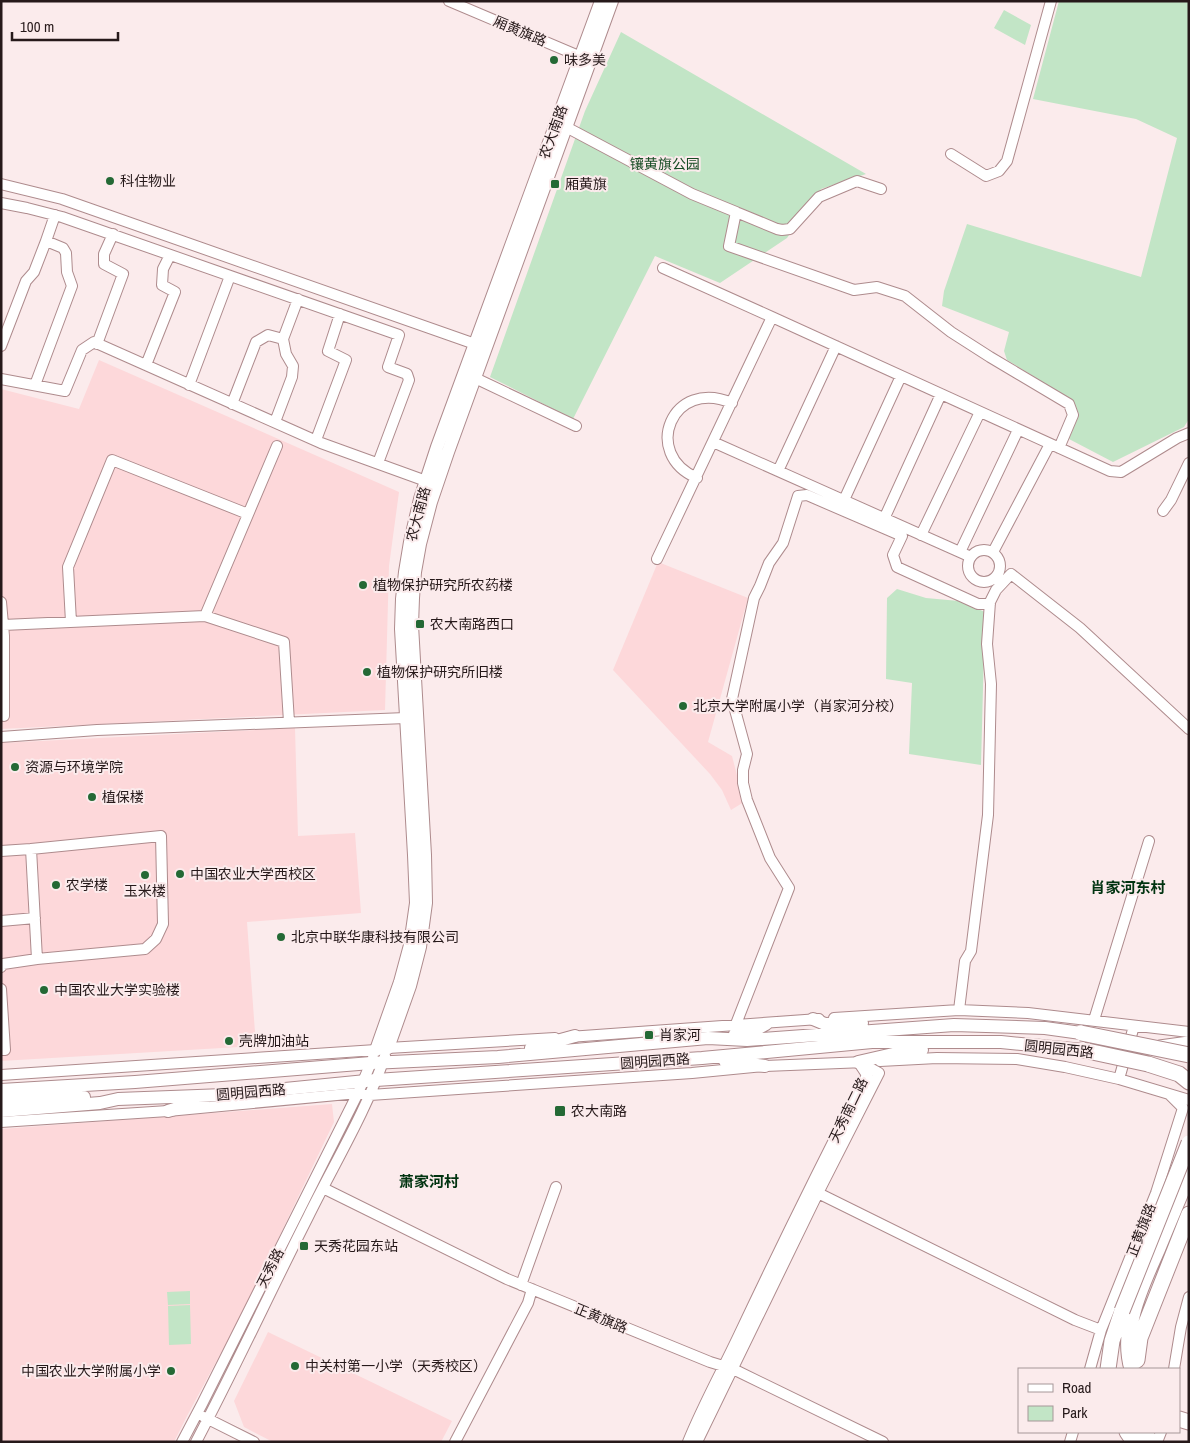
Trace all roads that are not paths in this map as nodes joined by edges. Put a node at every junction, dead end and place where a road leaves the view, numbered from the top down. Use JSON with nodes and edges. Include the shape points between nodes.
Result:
{"nodes":[{"id":1,"x":449,"y":1,"type":"edge"},
{"id":2,"x":601,"y":1,"type":"edge"},
{"id":3,"x":612,"y":1,"type":"edge"},
{"id":4,"x":1052,"y":1,"type":"edge"},
{"id":5,"x":585,"y":58,"type":"junction"},
{"id":6,"x":566,"y":127,"type":"junction"},
{"id":7,"x":951,"y":154,"type":"dead end"},
{"id":8,"x":1,"y":184,"type":"edge"},
{"id":9,"x":881,"y":189,"type":"dead end"},
{"id":10,"x":2,"y":204,"type":"edge"},
{"id":11,"x":736,"y":212,"type":"junction"},
{"id":12,"x":55,"y":215,"type":"junction"},
{"id":13,"x":113,"y":234,"type":"junction"},
{"id":14,"x":46,"y":241,"type":"junction"},
{"id":15,"x":170,"y":255,"type":"junction"},
{"id":16,"x":663,"y":268,"type":"dead end"},
{"id":17,"x":230,"y":276,"type":"junction"},
{"id":18,"x":298,"y":299,"type":"junction"},
{"id":19,"x":340,"y":314,"type":"junction"},
{"id":20,"x":772,"y":317,"type":"junction"},
{"id":21,"x":283,"y":339,"type":"junction"},
{"id":22,"x":97,"y":344,"type":"junction"},
{"id":23,"x":475,"y":344,"type":"junction"},
{"id":24,"x":1,"y":346,"type":"edge"},
{"id":25,"x":836,"y":346,"type":"junction"},
{"id":26,"x":146,"y":365,"type":"junction"},
{"id":27,"x":901,"y":376,"type":"junction"},
{"id":28,"x":475,"y":378,"type":"junction"},
{"id":29,"x":1,"y":379,"type":"edge"},
{"id":30,"x":35,"y":385,"type":"junction"},
{"id":31,"x":189,"y":385,"type":"junction"},
{"id":32,"x":941,"y":394,"type":"junction"},
{"id":33,"x":732,"y":403,"type":"junction"},
{"id":34,"x":232,"y":404,"type":"junction"},
{"id":35,"x":980,"y":412,"type":"junction"},
{"id":36,"x":275,"y":422,"type":"junction"},
{"id":37,"x":576,"y":426,"type":"dead end"},
{"id":38,"x":1018,"y":430,"type":"junction"},
{"id":39,"x":1189,"y":433,"type":"edge"},
{"id":40,"x":316,"y":440,"type":"junction"},
{"id":41,"x":713,"y":442,"type":"junction"},
{"id":42,"x":277,"y":446,"type":"dead end"},
{"id":43,"x":1054,"y":446,"type":"junction"},
{"id":44,"x":378,"y":463,"type":"junction"},
{"id":45,"x":1189,"y":463,"type":"edge"},
{"id":46,"x":778,"y":471,"type":"junction"},
{"id":47,"x":696,"y":478,"type":"junction"},
{"id":48,"x":426,"y":481,"type":"junction"},
{"id":49,"x":844,"y":500,"type":"junction"},
{"id":50,"x":1163,"y":511,"type":"dead end"},
{"id":51,"x":248,"y":514,"type":"junction"},
{"id":52,"x":884,"y":518,"type":"junction"},
{"id":53,"x":921,"y":535,"type":"junction"},
{"id":54,"x":960,"y":552,"type":"junction"},
{"id":55,"x":993,"y":552,"type":"junction"},
{"id":56,"x":971,"y":557,"type":"junction"},
{"id":57,"x":657,"y":559,"type":"dead end"},
{"id":58,"x":1000,"y":570,"type":"junction"},
{"id":59,"x":1011,"y":574,"type":"junction"},
{"id":60,"x":1,"y":602,"type":"edge"},
{"id":61,"x":990,"y":604,"type":"junction"},
{"id":62,"x":205,"y":616,"type":"junction"},
{"id":63,"x":71,"y":622,"type":"junction"},
{"id":64,"x":3,"y":625,"type":"junction"},
{"id":65,"x":2,"y":636,"type":"edge"},
{"id":66,"x":4,"y":716,"type":"dead end"},
{"id":67,"x":406,"y":718,"type":"junction"},
{"id":68,"x":289,"y":722,"type":"junction"},
{"id":69,"x":1189,"y":729,"type":"edge"},
{"id":70,"x":1,"y":738,"type":"edge"},
{"id":71,"x":1149,"y":841,"type":"dead end"},
{"id":72,"x":31,"y":849,"type":"junction"},
{"id":73,"x":1,"y":851,"type":"edge"},
{"id":74,"x":35,"y":918,"type":"junction"},
{"id":75,"x":1,"y":921,"type":"edge"},
{"id":76,"x":37,"y":959,"type":"junction"},
{"id":77,"x":1,"y":967,"type":"edge"},
{"id":78,"x":1,"y":989,"type":"edge"},
{"id":79,"x":959,"y":1010,"type":"junction"},
{"id":80,"x":813,"y":1019,"type":"junction"},
{"id":81,"x":1094,"y":1020,"type":"junction"},
{"id":82,"x":736,"y":1024,"type":"junction"},
{"id":83,"x":766,"y":1024,"type":"junction"},
{"id":84,"x":1134,"y":1026,"type":"junction"},
{"id":85,"x":906,"y":1028,"type":"junction"},
{"id":86,"x":1189,"y":1032,"type":"edge"},
{"id":87,"x":1081,"y":1033,"type":"joint"},
{"id":88,"x":575,"y":1036,"type":"junction"},
{"id":89,"x":708,"y":1038,"type":"junction"},
{"id":90,"x":1001,"y":1042,"type":"junction"},
{"id":91,"x":1189,"y":1044,"type":"edge"},
{"id":92,"x":1155,"y":1048,"type":"junction"},
{"id":93,"x":382,"y":1049,"type":"junction"},
{"id":94,"x":1,"y":1050,"type":"edge"},
{"id":95,"x":1083,"y":1050,"type":"joint"},
{"id":96,"x":1189,"y":1055,"type":"edge"},
{"id":97,"x":498,"y":1057,"type":"junction"},
{"id":98,"x":702,"y":1058,"type":"junction"},
{"id":99,"x":377,"y":1062,"type":"junction"},
{"id":100,"x":858,"y":1062,"type":"junction"},
{"id":101,"x":1148,"y":1064,"type":"junction"},
{"id":102,"x":765,"y":1066,"type":"junction"},
{"id":103,"x":1189,"y":1074,"type":"edge"},
{"id":104,"x":1,"y":1075,"type":"edge"},
{"id":105,"x":1119,"y":1079,"type":"junction"},
{"id":106,"x":1189,"y":1082,"type":"edge"},
{"id":107,"x":366,"y":1085,"type":"junction"},
{"id":108,"x":1,"y":1090,"type":"edge"},
{"id":109,"x":1170,"y":1094,"type":"junction"},
{"id":110,"x":224,"y":1095,"type":"junction"},
{"id":111,"x":370,"y":1095,"type":"junction"},
{"id":112,"x":118,"y":1099,"type":"junction"},
{"id":113,"x":1,"y":1100,"type":"edge"},
{"id":114,"x":1189,"y":1100,"type":"edge"},
{"id":115,"x":168,"y":1111,"type":"junction"},
{"id":116,"x":1,"y":1112,"type":"edge"},
{"id":117,"x":1,"y":1122,"type":"edge"},
{"id":118,"x":1189,"y":1143,"type":"edge"},
{"id":119,"x":1189,"y":1173,"type":"edge"},
{"id":120,"x":556,"y":1187,"type":"dead end"},
{"id":121,"x":322,"y":1188,"type":"junction"},
{"id":122,"x":818,"y":1193,"type":"junction"},
{"id":123,"x":1189,"y":1214,"type":"edge"},
{"id":124,"x":521,"y":1285,"type":"junction"},
{"id":125,"x":532,"y":1289,"type":"junction"},
{"id":126,"x":1189,"y":1298,"type":"edge"},
{"id":127,"x":1122,"y":1311,"type":"junction"},
{"id":128,"x":1101,"y":1330,"type":"junction"},
{"id":129,"x":728,"y":1367,"type":"junction"},
{"id":130,"x":1090,"y":1368,"type":"edge"},
{"id":131,"x":1108,"y":1368,"type":"edge"},
{"id":132,"x":1118,"y":1368,"type":"edge"},
{"id":133,"x":1132,"y":1368,"type":"edge"},
{"id":134,"x":1138,"y":1368,"type":"edge"},
{"id":135,"x":1174,"y":1368,"type":"edge"},
{"id":136,"x":197,"y":1413,"type":"junction"},
{"id":137,"x":208,"y":1419,"type":"junction"},
{"id":138,"x":182,"y":1442,"type":"edge"},
{"id":139,"x":196,"y":1442,"type":"edge"},
{"id":140,"x":254,"y":1442,"type":"edge"},
{"id":141,"x":455,"y":1442,"type":"edge"},
{"id":142,"x":688,"y":1442,"type":"edge"},
{"id":143,"x":697,"y":1442,"type":"edge"},
{"id":144,"x":883,"y":1442,"type":"edge"}],
"edges":[{"from":1,"to":5,"type":"street","name":"厢黄旗路"},
{"from":2,"to":5,"type":"main road","name":"农大南路"},
{"from":3,"to":5,"type":"main road","name":"农大南路"},
{"from":4,"to":7,"type":"street","via":[[1007,161],[999,171],[986,176]]},
{"from":5,"to":6,"type":"main road","name":"农大南路"},
{"from":5,"to":23,"type":"main road","name":"农大南路"},
{"from":6,"to":11,"type":"street","via":[[692,194]]},
{"from":6,"to":28,"type":"main road","name":"农大南路"},
{"from":8,"to":23,"type":"street","via":[[71,202]]},
{"from":9,"to":11,"type":"street","via":[[857,181],[819,197],[790,230],[777,229]]},
{"from":10,"to":12,"type":"street"},
{"from":11,"to":43,"type":"street","via":[[729,246],[854,290],[877,287],[905,296],[951,332],[1069,404],[1073,415]]},
{"from":12,"to":13,"type":"street"},
{"from":12,"to":14,"type":"street"},
{"from":13,"to":15,"type":"street"},
{"from":13,"to":22,"type":"street","via":[[104,254],[104,264],[123,274]]},
{"from":14,"to":24,"type":"street","via":[[34,272],[26,281]]},
{"from":14,"to":30,"type":"street","via":[[64,248],[72,286]]},
{"from":15,"to":17,"type":"street"},
{"from":15,"to":26,"type":"street","via":[[163,269],[162,285],[175,292]]},
{"from":16,"to":20,"type":"street"},
{"from":17,"to":18,"type":"street"},
{"from":17,"to":31,"type":"street"},
{"from":18,"to":19,"type":"street"},
{"from":18,"to":21,"type":"street"},
{"from":19,"to":40,"type":"street","via":[[328,350],[346,360]]},
{"from":19,"to":44,"type":"street","via":[[399,336],[388,366],[407,374],[409,380]]},
{"from":20,"to":25,"type":"street"},
{"from":20,"to":33,"type":"street"},
{"from":21,"to":34,"type":"street","via":[[268,335],[256,342]]},
{"from":21,"to":36,"type":"street","via":[[292,376]]},
{"from":22,"to":26,"type":"street"},
{"from":22,"to":30,"type":"street","via":[[94,342],[82,350],[65,391]]},
{"from":23,"to":48,"type":"main road","name":"农大南路"},
{"from":25,"to":27,"type":"street"},
{"from":25,"to":46,"type":"street"},
{"from":26,"to":31,"type":"street"},
{"from":27,"to":32,"type":"street"},
{"from":27,"to":49,"type":"street"},
{"from":28,"to":37,"type":"street"},
{"from":28,"to":93,"type":"main road","name":"农大南路","via":[[431,502],[415,572],[412,625],[426,903],[410,986]]},
{"from":29,"to":30,"type":"street"},
{"from":31,"to":34,"type":"street"},
{"from":32,"to":35,"type":"street"},
{"from":32,"to":52,"type":"street"},
{"from":33,"to":41,"type":"street"},
{"from":33,"to":47,"type":"street","via":[[715,397],[702,397],[689,401],[671,420],[668,446],[673,459],[681,469]]},
{"from":34,"to":36,"type":"street"},
{"from":35,"to":38,"type":"street"},
{"from":35,"to":53,"type":"street"},
{"from":36,"to":40,"type":"street"},
{"from":38,"to":43,"type":"street"},
{"from":38,"to":54,"type":"street"},
{"from":39,"to":43,"type":"street","via":[[1121,472],[1110,471]]},
{"from":40,"to":44,"type":"street"},
{"from":41,"to":46,"type":"street"},
{"from":41,"to":47,"type":"street"},
{"from":42,"to":51,"type":"street"},
{"from":43,"to":55,"type":"street"},
{"from":44,"to":48,"type":"street"},
{"from":45,"to":50,"type":"street"},
{"from":46,"to":49,"type":"street"},
{"from":47,"to":57,"type":"street"},
{"from":48,"to":67,"type":"main road","name":"农大南路","via":[[410,542],[402,599]]},
{"from":49,"to":52,"type":"street"},
{"from":51,"to":62,"type":"street"},
{"from":51,"to":63,"type":"street","via":[[112,460],[68,567]]},
{"from":52,"to":53,"type":"street"},
{"from":53,"to":54,"type":"street"},
{"from":54,"to":56,"type":"street"},
{"from":55,"to":56,"type":"street","via":[[984,550]]},
{"from":55,"to":58,"type":"street","via":[[999,560]]},
{"from":56,"to":58,"type":"street","via":[[968,567],[977,580],[988,581]]},
{"from":58,"to":59,"type":"street"},
{"from":59,"to":61,"type":"street","via":[[996,590]]},
{"from":59,"to":69,"type":"street","via":[[1080,628]]},
{"from":60,"to":64,"type":"street"},
{"from":61,"to":79,"type":"street","via":[[987,644],[991,684],[988,814],[971,951],[964,961]]},
{"from":61,"to":82,"type":"street","via":[[978,604],[896,567],[893,555],[902,536],[807,495],[798,496],[783,543],[769,563],[754,598],[732,699],[747,754],[743,770],[747,800],[770,858],[789,888]]},
{"from":62,"to":63,"type":"street"},
{"from":62,"to":68,"type":"street","via":[[284,642]]},
{"from":63,"to":64,"type":"street"},
{"from":64,"to":65,"type":"street"},
{"from":65,"to":66,"type":"street"},
{"from":67,"to":68,"type":"street"},
{"from":67,"to":93,"type":"main road","name":"农大南路","via":[[416,903],[410,945]]},
{"from":68,"to":70,"type":"street","via":[[97,730]]},
{"from":71,"to":81,"type":"street"},
{"from":72,"to":73,"type":"street"},
{"from":72,"to":74,"type":"street"},
{"from":72,"to":76,"type":"street","via":[[161,836],[163,924],[145,949]]},
{"from":74,"to":75,"type":"street"},
{"from":74,"to":76,"type":"street"},
{"from":76,"to":77,"type":"street"},
{"from":78,"to":94,"type":"street","via":[[5,1050]]},
{"from":79,"to":80,"type":"street"},
{"from":79,"to":81,"type":"street"},
{"from":80,"to":83,"type":"street"},
{"from":80,"to":85,"type":"main road","via":[[825,1024],[893,1023]]},
{"from":81,"to":84,"type":"street"},
{"from":82,"to":83,"type":"street"},
{"from":82,"to":88,"type":"street"},
{"from":83,"to":89,"type":"main road","via":[[756,1030]]},
{"from":84,"to":86,"type":"street"},
{"from":84,"to":105,"type":"street"},
{"from":85,"to":87,"type":"main road","name":"圆明园西路","via":[[954,1025],[1044,1028]]},
{"from":85,"to":89,"type":"main road","name":"圆明园西路","via":[[747,1040]]},
{"from":87,"to":92,"type":"highway","name":"圆明园西路","bridge":true},
{"from":88,"to":93,"type":"street"},
{"from":88,"to":97,"type":"main road"},
{"from":89,"to":97,"type":"main road","name":"圆明园西路"},
{"from":90,"to":95,"type":"main road","name":"圆明园西路"},
{"from":90,"to":98,"type":"main road","name":"圆明园西路","via":[[872,1042]]},
{"from":90,"to":100,"type":"main road","via":[[906,1051]]},
{"from":91,"to":92,"type":"highway"},
{"from":92,"to":96,"type":"highway","name":"圆明园西路","bridge":true},
{"from":93,"to":99,"type":"street"},
{"from":93,"to":104,"type":"street"},
{"from":95,"to":101,"type":"highway","name":"圆明园西路","bridge":true},
{"from":97,"to":99,"type":"main road","name":"圆明园西路"},
{"from":98,"to":102,"type":"main road"},
{"from":98,"to":107,"type":"main road","name":"圆明园西路"},
{"from":99,"to":107,"type":"street"},
{"from":99,"to":108,"type":"main road","name":"圆明园西路"},
{"from":100,"to":102,"type":"street","name":"圆明园西路"},
{"from":100,"to":105,"type":"street","name":"圆明园西路","via":[[1016,1059]]},
{"from":100,"to":122,"type":"street","name":"天秀南二路","via":[[879,1073]]},
{"from":100,"to":129,"type":"street","name":"天秀南二路","via":[[867,1075],[813,1179]]},
{"from":101,"to":103,"type":"highway","name":"圆明园西路"},
{"from":101,"to":106,"type":"highway","via":[[1179,1074]]},
{"from":102,"to":111,"type":"street","name":"圆明园西路"},
{"from":105,"to":109,"type":"street","name":"圆明园西路"},
{"from":107,"to":110,"type":"main road","name":"圆明园西路"},
{"from":107,"to":111,"type":"street","name":"天秀路"},
{"from":107,"to":111,"type":"street","name":"圆明园西路"},
{"from":107,"to":115,"type":"street","name":"圆明园西路"},
{"from":107,"to":136,"type":"street","name":"天秀路"},
{"from":109,"to":114,"type":"street","name":"圆明园西路"},
{"from":109,"to":128,"type":"street","name":"正黄旗路","via":[[1183,1108],[1156,1193]]},
{"from":110,"to":112,"type":"main road","name":"圆明园西路"},
{"from":110,"to":115,"type":"main road"},
{"from":111,"to":121,"type":"street","name":"天秀路"},
{"from":112,"to":113,"type":"main road","name":"圆明园西路"},
{"from":112,"to":116,"type":"main road","name":"圆明园西路"},
{"from":115,"to":117,"type":"street","name":"圆明园西路"},
{"from":118,"to":127,"type":"highway","bridge":true},
{"from":119,"to":133,"type":"highway","via":[[1136,1300],[1128,1347]]},
{"from":120,"to":124,"type":"street"},
{"from":121,"to":124,"type":"street","name":"正黄旗路"},
{"from":121,"to":137,"type":"street","name":"天秀路"},
{"from":122,"to":128,"type":"street"},
{"from":122,"to":129,"type":"street","name":"天秀南二路"},
{"from":123,"to":134,"type":"highway","via":[[1140,1338]]},
{"from":124,"to":125,"type":"street","name":"正黄旗路"},
{"from":125,"to":129,"type":"street","name":"正黄旗路"},
{"from":125,"to":141,"type":"street","via":[[528,1304]]},
{"from":126,"to":135,"type":"street"},
{"from":127,"to":131,"type":"highway","via":[[1112,1341]]},
{"from":127,"to":132,"type":"highway"},
{"from":128,"to":130,"type":"street","name":"正黄旗路"},
{"from":129,"to":142,"type":"street","name":"天秀南二路","via":[[697,1419]]},
{"from":129,"to":143,"type":"street","name":"天秀南二路"},
{"from":129,"to":144,"type":"street","name":"正黄旗路"},
{"from":136,"to":137,"type":"street"},
{"from":136,"to":138,"type":"street","name":"天秀路"},
{"from":137,"to":139,"type":"street","name":"天秀路"},
{"from":137,"to":140,"type":"street"}]}
